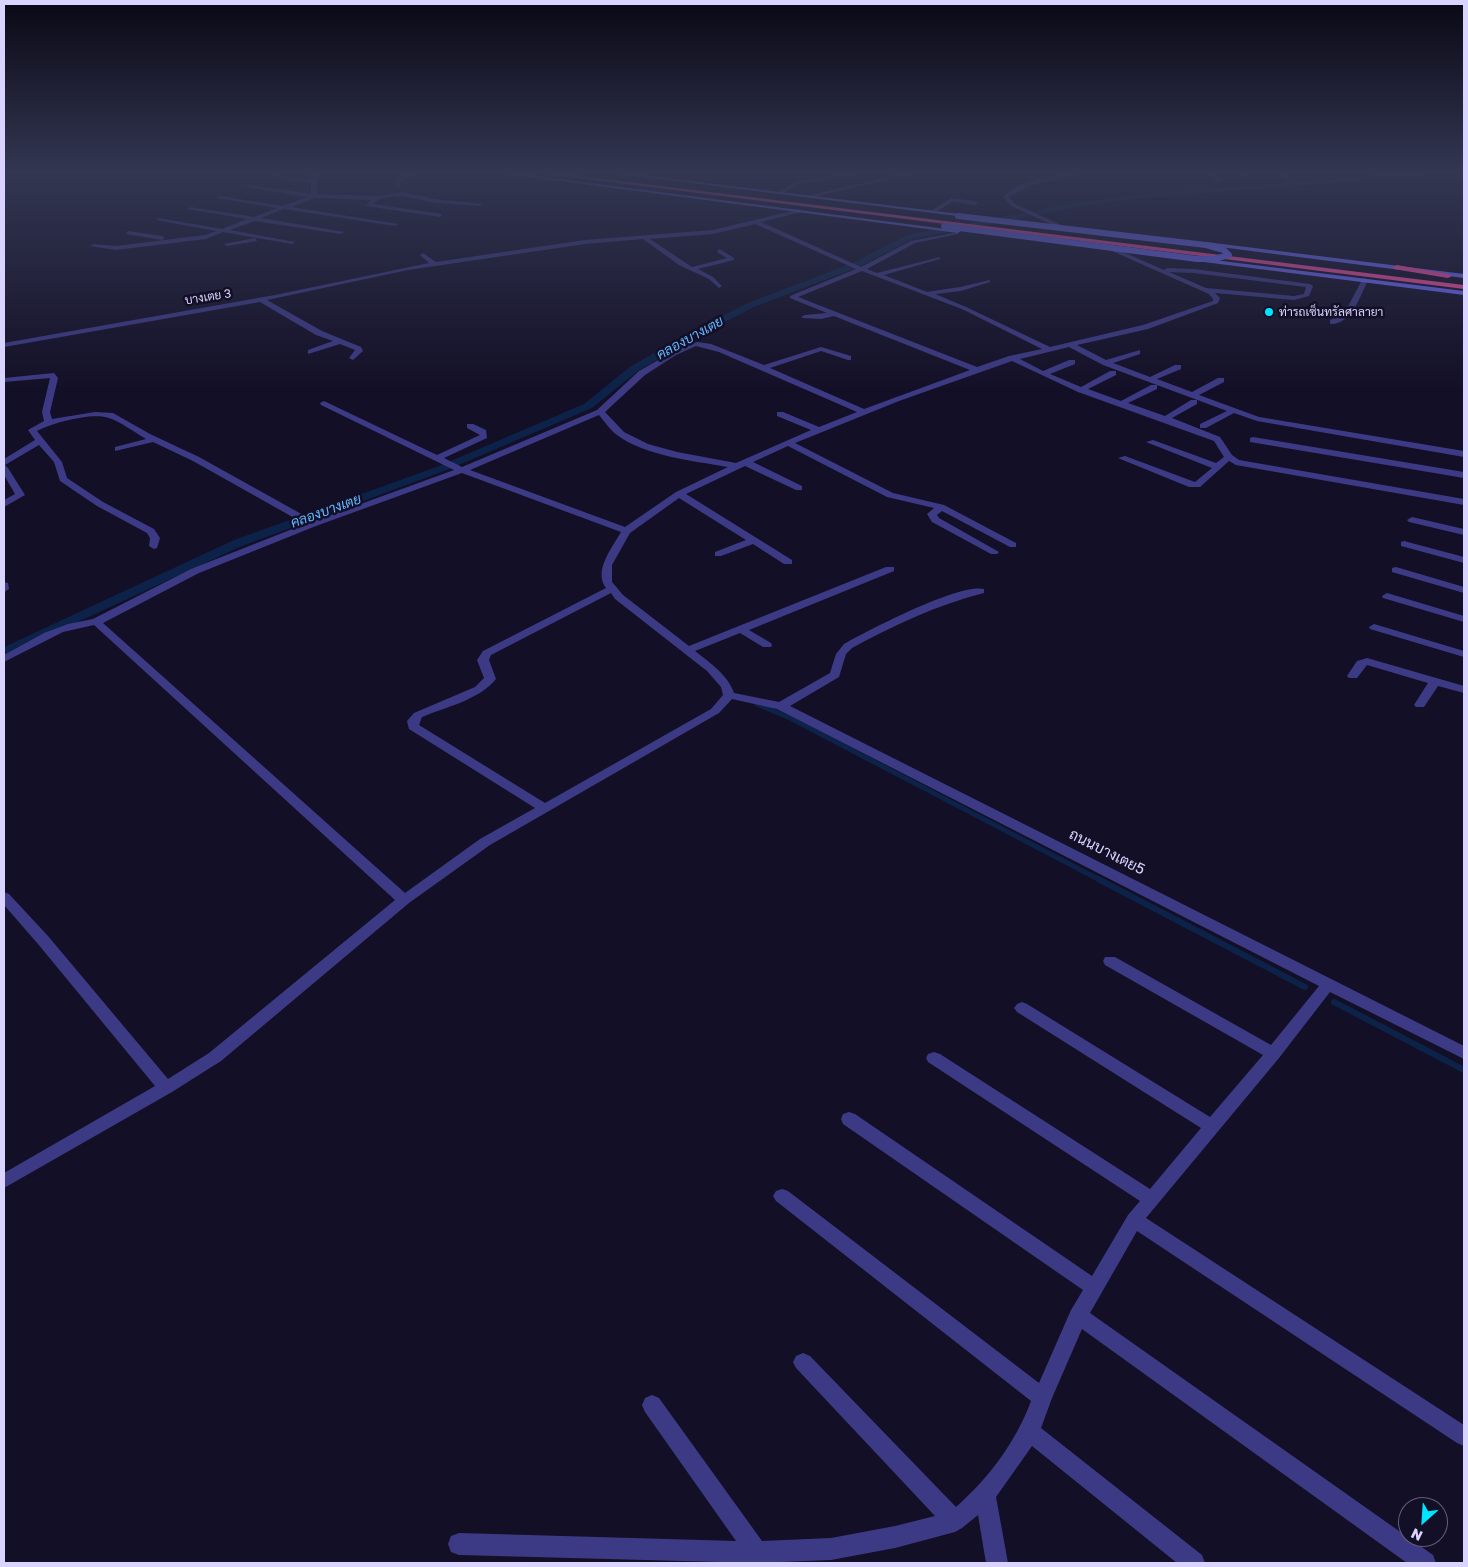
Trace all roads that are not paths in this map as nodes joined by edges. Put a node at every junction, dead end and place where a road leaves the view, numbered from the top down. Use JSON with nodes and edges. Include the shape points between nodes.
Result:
{"nodes":[{"id":1,"x":106,"y":247,"type":"edge"},
{"id":2,"x":122,"y":247,"type":"edge"},
{"id":3,"x":550,"y":247,"type":"edge"},
{"id":4,"x":659,"y":247,"type":"edge"},
{"id":5,"x":811,"y":247,"type":"edge"},
{"id":6,"x":903,"y":247,"type":"edge"},
{"id":7,"x":1091,"y":247,"type":"edge"},
{"id":8,"x":1106,"y":247,"type":"edge"},
{"id":9,"x":1139,"y":247,"type":"edge"},
{"id":10,"x":1181,"y":247,"type":"edge"},
{"id":11,"x":1214,"y":247,"type":"edge"},
{"id":12,"x":1230,"y":247,"type":"edge"},
{"id":13,"x":1114,"y":250,"type":"junction"},
{"id":14,"x":718,"y":251,"type":"dead end"},
{"id":15,"x":423,"y":255,"type":"dead end"},
{"id":16,"x":938,"y":258,"type":"dead end"},
{"id":17,"x":434,"y":264,"type":"junction"},
{"id":18,"x":1397,"y":268,"type":"joint"},
{"id":19,"x":691,"y":269,"type":"junction"},
{"id":20,"x":860,"y":269,"type":"junction"},
{"id":21,"x":1164,"y":272,"type":"junction"},
{"id":22,"x":877,"y":274,"type":"junction"},
{"id":23,"x":1200,"y":276,"type":"junction"},
{"id":24,"x":1464,"y":277,"type":"edge"},
{"id":25,"x":1250,"y":280,"type":"junction"},
{"id":26,"x":1365,"y":280,"type":"junction"},
{"id":27,"x":988,"y":281,"type":"dead end"},
{"id":28,"x":1464,"y":282,"type":"edge"},
{"id":29,"x":720,"y":286,"type":"dead end"},
{"id":30,"x":1464,"y":290,"type":"edge"},
{"id":31,"x":1212,"y":291,"type":"junction"},
{"id":32,"x":247,"y":292,"type":"dead end"},
{"id":33,"x":927,"y":293,"type":"junction"},
{"id":34,"x":259,"y":300,"type":"junction"},
{"id":35,"x":834,"y":314,"type":"junction"},
{"id":36,"x":804,"y":317,"type":"dead end"},
{"id":37,"x":1333,"y":322,"type":"dead end"},
{"id":38,"x":341,"y":341,"type":"junction"},
{"id":39,"x":4,"y":345,"type":"edge"},
{"id":40,"x":1070,"y":345,"type":"junction"},
{"id":41,"x":1049,"y":350,"type":"junction"},
{"id":42,"x":312,"y":352,"type":"dead end"},
{"id":43,"x":1137,"y":352,"type":"dead end"},
{"id":44,"x":353,"y":358,"type":"dead end"},
{"id":45,"x":848,"y":358,"type":"dead end"},
{"id":46,"x":1012,"y":358,"type":"junction"},
{"id":47,"x":1072,"y":362,"type":"dead end"},
{"id":48,"x":1106,"y":363,"type":"junction"},
{"id":49,"x":1178,"y":367,"type":"dead end"},
{"id":50,"x":763,"y":368,"type":"junction"},
{"id":51,"x":977,"y":370,"type":"junction"},
{"id":52,"x":1113,"y":373,"type":"dead end"},
{"id":53,"x":1043,"y":374,"type":"junction"},
{"id":54,"x":4,"y":380,"type":"edge"},
{"id":55,"x":1221,"y":380,"type":"dead end"},
{"id":56,"x":1153,"y":383,"type":"junction"},
{"id":57,"x":1081,"y":390,"type":"junction"},
{"id":58,"x":1194,"y":398,"type":"junction"},
{"id":59,"x":324,"y":403,"type":"dead end"},
{"id":60,"x":1121,"y":404,"type":"junction"},
{"id":61,"x":1234,"y":410,"type":"junction"},
{"id":62,"x":600,"y":412,"type":"junction"},
{"id":63,"x":864,"y":412,"type":"junction"},
{"id":64,"x":780,"y":414,"type":"dead end"},
{"id":65,"x":1165,"y":419,"type":"junction"},
{"id":66,"x":48,"y":422,"type":"junction"},
{"id":67,"x":470,"y":426,"type":"dead end"},
{"id":68,"x":1203,"y":426,"type":"dead end"},
{"id":69,"x":820,"y":430,"type":"junction"},
{"id":70,"x":154,"y":439,"type":"junction"},
{"id":71,"x":1253,"y":440,"type":"dead end"},
{"id":72,"x":39,"y":441,"type":"junction"},
{"id":73,"x":1150,"y":442,"type":"dead end"},
{"id":74,"x":789,"y":443,"type":"junction"},
{"id":75,"x":118,"y":449,"type":"dead end"},
{"id":76,"x":1464,"y":454,"type":"edge"},
{"id":77,"x":1229,"y":457,"type":"junction"},
{"id":78,"x":437,"y":458,"type":"junction"},
{"id":79,"x":1122,"y":458,"type":"dead end"},
{"id":80,"x":4,"y":463,"type":"edge"},
{"id":81,"x":741,"y":464,"type":"junction"},
{"id":82,"x":1218,"y":467,"type":"junction"},
{"id":83,"x":4,"y":468,"type":"edge"},
{"id":84,"x":459,"y":469,"type":"junction"},
{"id":85,"x":1464,"y":475,"type":"edge"},
{"id":86,"x":799,"y":488,"type":"dead end"},
{"id":87,"x":679,"y":494,"type":"junction"},
{"id":88,"x":1464,"y":502,"type":"edge"},
{"id":89,"x":4,"y":504,"type":"edge"},
{"id":90,"x":941,"y":507,"type":"junction"},
{"id":91,"x":1412,"y":520,"type":"dead end"},
{"id":92,"x":311,"y":523,"type":"junction"},
{"id":93,"x":626,"y":531,"type":"junction"},
{"id":94,"x":1464,"y":532,"type":"edge"},
{"id":95,"x":753,"y":541,"type":"junction"},
{"id":96,"x":1404,"y":544,"type":"dead end"},
{"id":97,"x":1013,"y":545,"type":"dead end"},
{"id":98,"x":154,"y":546,"type":"dead end"},
{"id":99,"x":994,"y":552,"type":"dead end"},
{"id":100,"x":718,"y":554,"type":"dead end"},
{"id":101,"x":1464,"y":560,"type":"edge"},
{"id":102,"x":788,"y":562,"type":"dead end"},
{"id":103,"x":890,"y":569,"type":"dead end"},
{"id":104,"x":1396,"y":570,"type":"dead end"},
{"id":105,"x":4,"y":585,"type":"edge"},
{"id":106,"x":4,"y":589,"type":"edge"},
{"id":107,"x":611,"y":589,"type":"junction"},
{"id":108,"x":1464,"y":590,"type":"edge"},
{"id":109,"x":980,"y":591,"type":"dead end"},
{"id":110,"x":1387,"y":596,"type":"dead end"},
{"id":111,"x":1464,"y":619,"type":"edge"},
{"id":112,"x":96,"y":622,"type":"junction"},
{"id":113,"x":1374,"y":627,"type":"dead end"},
{"id":114,"x":741,"y":629,"type":"junction"},
{"id":115,"x":767,"y":645,"type":"dead end"},
{"id":116,"x":687,"y":651,"type":"junction"},
{"id":117,"x":1464,"y":654,"type":"edge"},
{"id":118,"x":4,"y":659,"type":"edge"},
{"id":119,"x":1353,"y":676,"type":"dead end"},
{"id":120,"x":1436,"y":681,"type":"junction"},
{"id":121,"x":1464,"y":690,"type":"edge"},
{"id":122,"x":729,"y":695,"type":"junction"},
{"id":123,"x":781,"y":706,"type":"junction"},
{"id":124,"x":1420,"y":706,"type":"dead end"},
{"id":125,"x":544,"y":808,"type":"junction"},
{"id":126,"x":4,"y":897,"type":"edge"},
{"id":127,"x":404,"y":900,"type":"junction"},
{"id":128,"x":1110,"y":961,"type":"dead end"},
{"id":129,"x":1329,"y":983,"type":"junction"},
{"id":130,"x":1022,"y":1008,"type":"dead end"},
{"id":131,"x":1464,"y":1053,"type":"edge"},
{"id":132,"x":1273,"y":1054,"type":"junction"},
{"id":133,"x":934,"y":1058,"type":"dead end"},
{"id":134,"x":166,"y":1088,"type":"junction"},
{"id":135,"x":849,"y":1119,"type":"dead end"},
{"id":136,"x":1211,"y":1126,"type":"junction"},
{"id":137,"x":4,"y":1181,"type":"edge"},
{"id":138,"x":782,"y":1196,"type":"dead end"},
{"id":139,"x":1151,"y":1199,"type":"junction"},
{"id":140,"x":1134,"y":1220,"type":"junction"},
{"id":141,"x":1093,"y":1287,"type":"junction"},
{"id":142,"x":1078,"y":1316,"type":"junction"},
{"id":143,"x":803,"y":1362,"type":"dead end"},
{"id":144,"x":1042,"y":1398,"type":"junction"},
{"id":145,"x":652,"y":1405,"type":"dead end"},
{"id":146,"x":1030,"y":1432,"type":"junction"},
{"id":147,"x":1464,"y":1436,"type":"edge"},
{"id":148,"x":985,"y":1495,"type":"junction"},
{"id":149,"x":955,"y":1521,"type":"junction"},
{"id":150,"x":459,"y":1544,"type":"dead end"},
{"id":151,"x":757,"y":1552,"type":"junction"},
{"id":152,"x":997,"y":1563,"type":"edge"},
{"id":153,"x":1194,"y":1563,"type":"edge"},
{"id":154,"x":1425,"y":1563,"type":"edge"}],
"edges":[{"from":1,"to":2,"type":"street"},
{"from":3,"to":17,"type":"street","name":"บางเตย 3"},
{"from":4,"to":19,"type":"street"},
{"from":5,"to":20,"type":"street"},
{"from":6,"to":20,"type":"street"},
{"from":7,"to":13,"type":"main road","bridge":true},
{"from":8,"to":11,"type":"main road","bridge":true,"via":[[1197,259],[1228,255]]},
{"from":9,"to":30,"type":"highway","bridge":true},
{"from":10,"to":28,"type":"highway"},
{"from":12,"to":18,"type":"main road"},
{"from":13,"to":21,"type":"street"},
{"from":13,"to":26,"type":"main road"},
{"from":14,"to":19,"type":"street","via":[[732,259]]},
{"from":15,"to":17,"type":"street"},
{"from":16,"to":22,"type":"street"},
{"from":17,"to":34,"type":"street","name":"บางเตย 3"},
{"from":18,"to":24,"type":"highway"},
{"from":19,"to":29,"type":"street"},
{"from":20,"to":22,"type":"street"},
{"from":20,"to":35,"type":"street","via":[[792,297]]},
{"from":21,"to":23,"type":"street"},
{"from":21,"to":25,"type":"street","via":[[1194,271]]},
{"from":21,"to":31,"type":"street"},
{"from":22,"to":33,"type":"street"},
{"from":23,"to":25,"type":"street"},
{"from":23,"to":31,"type":"street"},
{"from":25,"to":31,"type":"street","via":[[1309,289],[1305,296],[1294,298]]},
{"from":26,"to":30,"type":"main road"},
{"from":26,"to":37,"type":"street","via":[[1347,315]]},
{"from":27,"to":33,"type":"street","via":[[956,290]]},
{"from":31,"to":40,"type":"street","via":[[1217,298],[1211,305],[1136,329]]},
{"from":32,"to":34,"type":"street"},
{"from":33,"to":41,"type":"street"},
{"from":34,"to":38,"type":"street","via":[[319,333]]},
{"from":34,"to":39,"type":"street","name":"บางเตย 3"},
{"from":35,"to":36,"type":"street"},
{"from":35,"to":51,"type":"street"},
{"from":38,"to":42,"type":"street"},
{"from":38,"to":44,"type":"street","via":[[358,349]]},
{"from":40,"to":41,"type":"street"},
{"from":40,"to":48,"type":"street"},
{"from":41,"to":46,"type":"street"},
{"from":43,"to":48,"type":"street"},
{"from":45,"to":50,"type":"street","via":[[821,349]]},
{"from":46,"to":51,"type":"street"},
{"from":46,"to":53,"type":"street"},
{"from":47,"to":53,"type":"street"},
{"from":48,"to":56,"type":"street"},
{"from":49,"to":56,"type":"street"},
{"from":50,"to":62,"type":"street","via":[[722,350],[693,345],[638,377]]},
{"from":50,"to":63,"type":"street"},
{"from":51,"to":63,"type":"street"},
{"from":52,"to":57,"type":"street"},
{"from":53,"to":57,"type":"street"},
{"from":54,"to":66,"type":"street","via":[[51,375],[54,378],[46,412]]},
{"from":55,"to":58,"type":"street"},
{"from":56,"to":58,"type":"street"},
{"from":56,"to":60,"type":"street"},
{"from":57,"to":60,"type":"street"},
{"from":58,"to":61,"type":"street"},
{"from":58,"to":65,"type":"street"},
{"from":59,"to":78,"type":"street"},
{"from":60,"to":65,"type":"street"},
{"from":61,"to":68,"type":"street"},
{"from":61,"to":76,"type":"street","via":[[1264,420]]},
{"from":62,"to":81,"type":"street","via":[[623,435],[640,443],[684,456]]},
{"from":62,"to":84,"type":"street"},
{"from":63,"to":69,"type":"street"},
{"from":64,"to":69,"type":"street"},
{"from":65,"to":77,"type":"street","via":[[1217,439]]},
{"from":66,"to":70,"type":"street","via":[[105,414]]},
{"from":66,"to":72,"type":"street","via":[[32,430]]},
{"from":67,"to":78,"type":"street","via":[[483,432],[484,436]]},
{"from":69,"to":74,"type":"street"},
{"from":70,"to":75,"type":"street"},
{"from":70,"to":92,"type":"street"},
{"from":71,"to":85,"type":"street"},
{"from":72,"to":80,"type":"street"},
{"from":72,"to":98,"type":"street","via":[[58,462],[63,479],[151,532],[155,538]]},
{"from":73,"to":82,"type":"street"},
{"from":74,"to":81,"type":"street"},
{"from":74,"to":90,"type":"street","via":[[890,495]]},
{"from":77,"to":82,"type":"street"},
{"from":77,"to":88,"type":"street","via":[[1246,465]]},
{"from":78,"to":84,"type":"street"},
{"from":79,"to":82,"type":"street","via":[[1192,485],[1197,485]]},
{"from":81,"to":86,"type":"street"},
{"from":81,"to":87,"type":"street"},
{"from":83,"to":89,"type":"street","via":[[20,495]]},
{"from":84,"to":92,"type":"street"},
{"from":84,"to":93,"type":"street"},
{"from":87,"to":93,"type":"street"},
{"from":87,"to":95,"type":"street"},
{"from":90,"to":97,"type":"street"},
{"from":90,"to":99,"type":"street","via":[[932,514],[935,520]]},
{"from":91,"to":94,"type":"street"},
{"from":92,"to":112,"type":"street","via":[[196,571]]},
{"from":93,"to":107,"type":"street","via":[[606,565]]},
{"from":95,"to":100,"type":"street"},
{"from":95,"to":102,"type":"street"},
{"from":96,"to":101,"type":"street"},
{"from":103,"to":114,"type":"street"},
{"from":104,"to":108,"type":"street"},
{"from":105,"to":106,"type":"street"},
{"from":107,"to":116,"type":"street"},
{"from":107,"to":125,"type":"street","via":[[487,653],[483,660],[490,679],[487,683],[418,715],[413,721],[413,726]]},
{"from":109,"to":123,"type":"street","via":[[930,606],[848,646],[840,652],[835,675]]},
{"from":110,"to":111,"type":"street"},
{"from":112,"to":118,"type":"street","via":[[55,631]]},
{"from":112,"to":127,"type":"street"},
{"from":113,"to":117,"type":"street"},
{"from":114,"to":115,"type":"street"},
{"from":114,"to":116,"type":"street"},
{"from":116,"to":122,"type":"street","via":[[711,669],[726,686]]},
{"from":119,"to":120,"type":"street","via":[[1361,663],[1367,661]]},
{"from":120,"to":121,"type":"street"},
{"from":120,"to":124,"type":"street"},
{"from":122,"to":123,"type":"street","name":"ถนนบางเตย5"},
{"from":122,"to":125,"type":"street","via":[[715,711]]},
{"from":123,"to":129,"type":"street","name":"ถนนบางเตย5"},
{"from":125,"to":127,"type":"street","via":[[485,842]]},
{"from":126,"to":134,"type":"street"},
{"from":127,"to":134,"type":"street","via":[[215,1057]]},
{"from":128,"to":132,"type":"street"},
{"from":129,"to":131,"type":"street","name":"ถนนบางเตย5"},
{"from":129,"to":132,"type":"street"},
{"from":130,"to":136,"type":"street"},
{"from":132,"to":136,"type":"street"},
{"from":133,"to":139,"type":"street"},
{"from":134,"to":137,"type":"street"},
{"from":135,"to":141,"type":"street"},
{"from":136,"to":139,"type":"street"},
{"from":138,"to":144,"type":"street"},
{"from":139,"to":140,"type":"street"},
{"from":140,"to":141,"type":"street"},
{"from":140,"to":147,"type":"street"},
{"from":141,"to":142,"type":"street"},
{"from":142,"to":144,"type":"street"},
{"from":142,"to":154,"type":"street"},
{"from":143,"to":149,"type":"street"},
{"from":144,"to":146,"type":"street"},
{"from":145,"to":151,"type":"street"},
{"from":146,"to":148,"type":"street"},
{"from":146,"to":153,"type":"street"},
{"from":148,"to":149,"type":"street"},
{"from":148,"to":152,"type":"street"},
{"from":149,"to":151,"type":"street","via":[[895,1538],[831,1549]]},
{"from":150,"to":151,"type":"street"}]}
